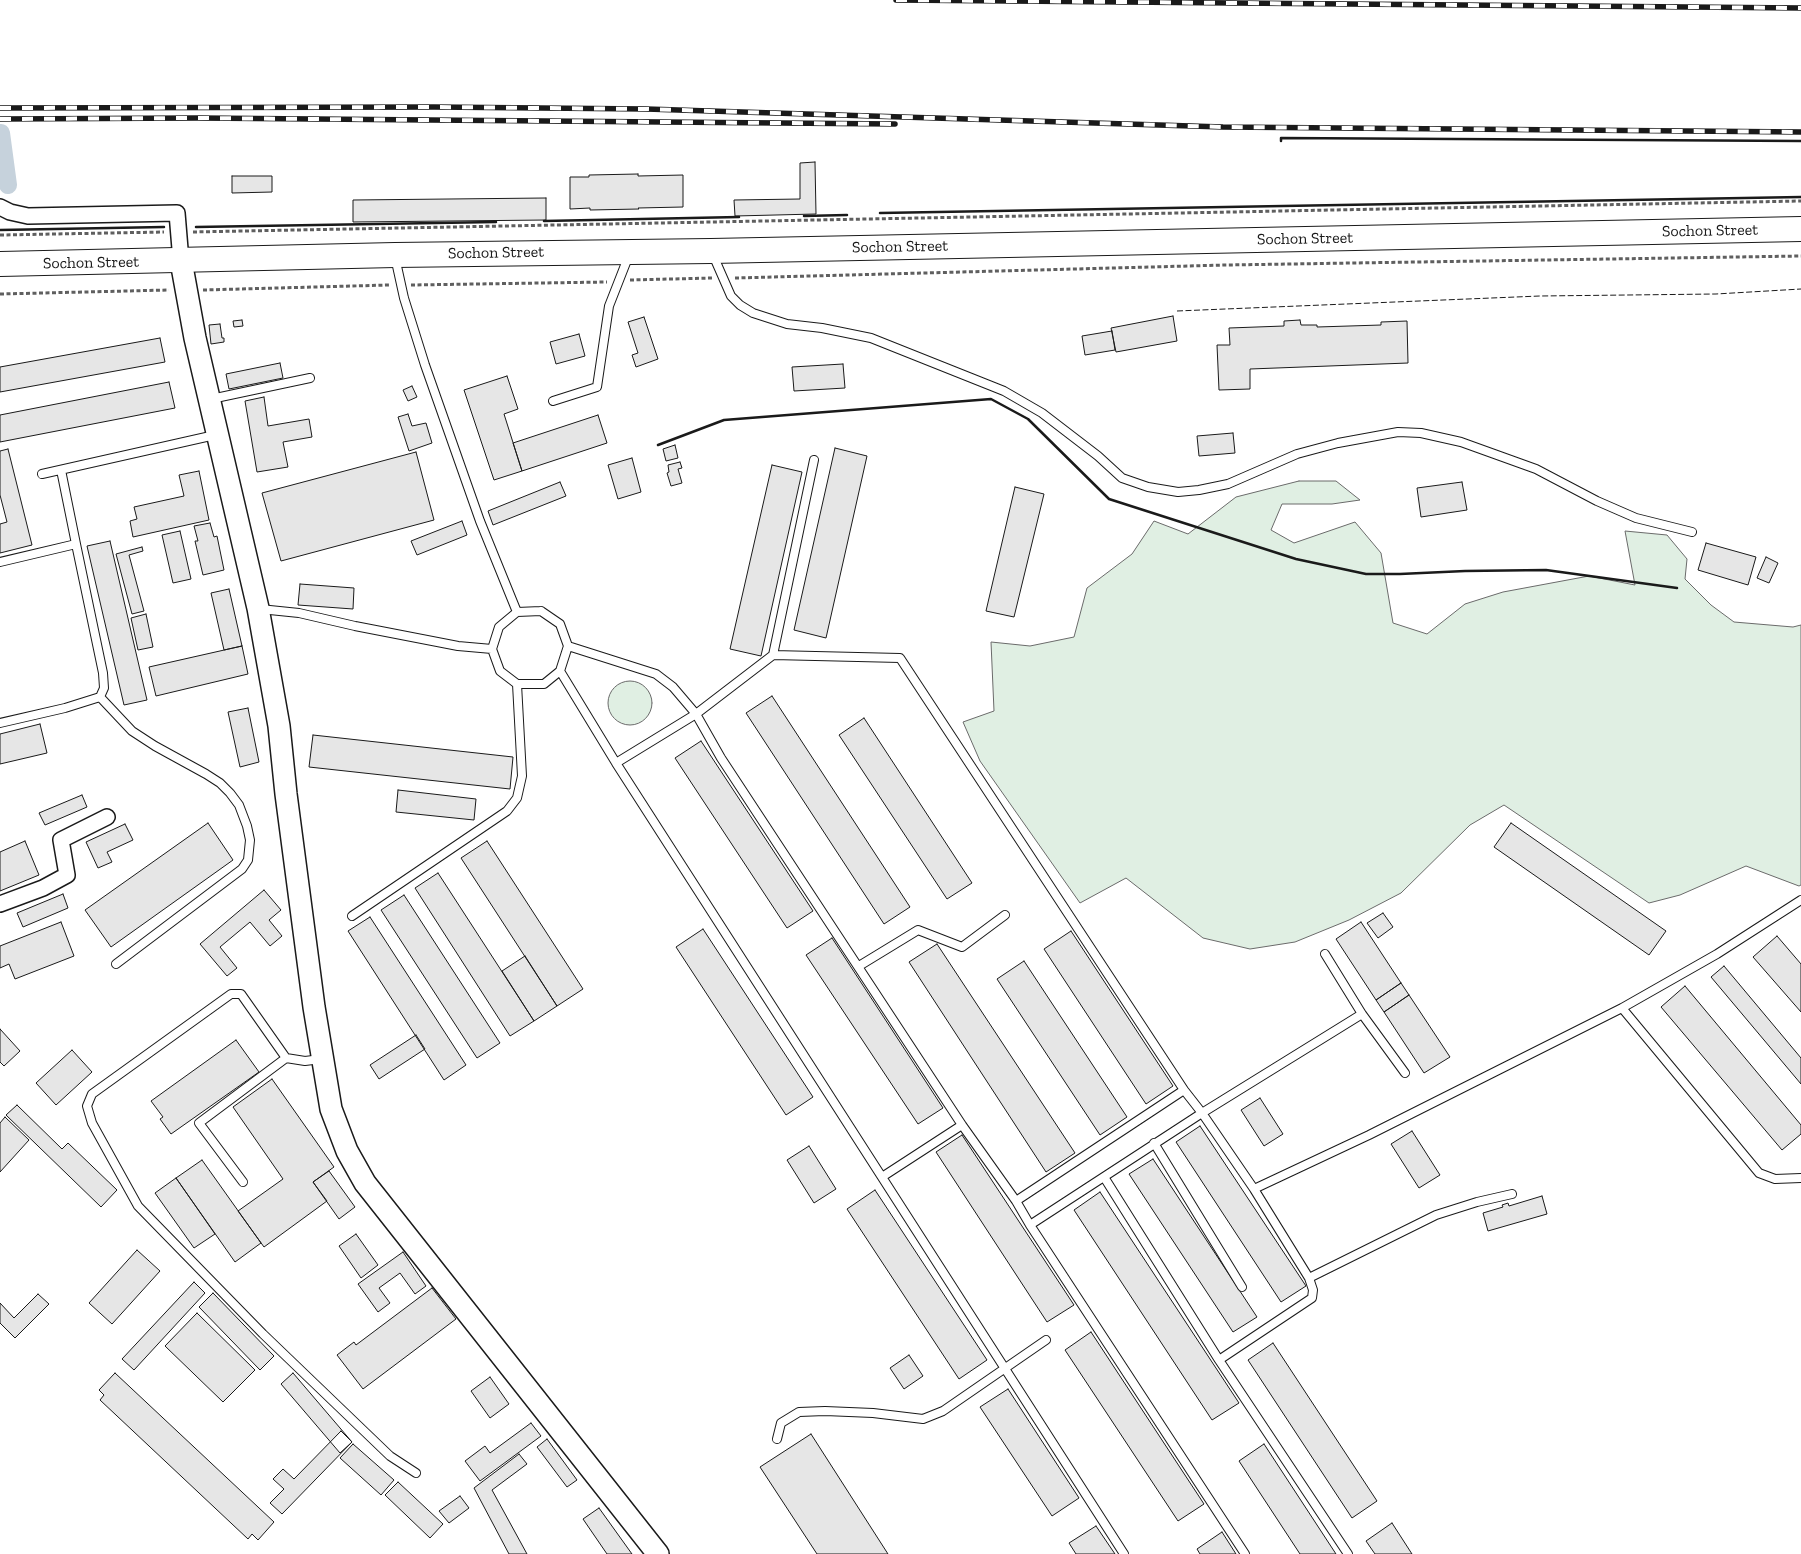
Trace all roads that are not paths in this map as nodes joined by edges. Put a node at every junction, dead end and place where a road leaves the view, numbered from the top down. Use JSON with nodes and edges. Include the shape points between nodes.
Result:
{"nodes":[{"id":1,"x":0,"y":208,"type":"edge"},
{"id":2,"x":1801,"y":229,"type":"edge"},
{"id":3,"x":630,"y":251,"type":"junction"},
{"id":4,"x":711,"y":251,"type":"junction"},
{"id":5,"x":395,"y":254,"type":"junction"},
{"id":6,"x":181,"y":261,"type":"junction"},
{"id":7,"x":0,"y":264,"type":"edge"},
{"id":8,"x":310,"y":378,"type":"dead end"},
{"id":9,"x":209,"y":399,"type":"junction"},
{"id":10,"x":553,"y":401,"type":"dead end"},
{"id":11,"x":217,"y":434,"type":"junction"},
{"id":12,"x":814,"y":460,"type":"dead end"},
{"id":13,"x":61,"y":470,"type":"junction"},
{"id":14,"x":42,"y":474,"type":"dead end"},
{"id":15,"x":1692,"y":532,"type":"dead end"},
{"id":16,"x":76,"y":544,"type":"junction"},
{"id":17,"x":0,"y":562,"type":"edge"},
{"id":18,"x":258,"y":608,"type":"junction"},
{"id":19,"x":517,"y":612,"type":"junction"},
{"id":20,"x":568,"y":646,"type":"junction"},
{"id":21,"x":492,"y":649,"type":"junction"},
{"id":22,"x":773,"y":655,"type":"junction"},
{"id":23,"x":560,"y":672,"type":"junction"},
{"id":24,"x":517,"y":684,"type":"junction"},
{"id":25,"x":100,"y":697,"type":"junction"},
{"id":26,"x":696,"y":714,"type":"junction"},
{"id":27,"x":0,"y":724,"type":"edge"},
{"id":28,"x":616,"y":763,"type":"junction"},
{"id":29,"x":107,"y":817,"type":"dead end"},
{"id":30,"x":1801,"y":900,"type":"edge"},
{"id":31,"x":0,"y":904,"type":"edge"},
{"id":32,"x":1005,"y":915,"type":"dead end"},
{"id":33,"x":352,"y":916,"type":"dead end"},
{"id":34,"x":1325,"y":954,"type":"dead end"},
{"id":35,"x":116,"y":964,"type":"dead end"},
{"id":36,"x":859,"y":966,"type":"junction"},
{"id":37,"x":1622,"y":1008,"type":"junction"},
{"id":38,"x":1362,"y":1014,"type":"junction"},
{"id":39,"x":286,"y":1058,"type":"junction"},
{"id":40,"x":323,"y":1059,"type":"junction"},
{"id":41,"x":1405,"y":1073,"type":"dead end"},
{"id":42,"x":1184,"y":1090,"type":"junction"},
{"id":43,"x":1202,"y":1113,"type":"junction"},
{"id":44,"x":962,"y":1125,"type":"junction"},
{"id":45,"x":1154,"y":1143,"type":"junction"},
{"id":46,"x":1104,"y":1176,"type":"junction"},
{"id":47,"x":882,"y":1177,"type":"junction"},
{"id":48,"x":1801,"y":1178,"type":"edge"},
{"id":49,"x":243,"y":1182,"type":"dead end"},
{"id":50,"x":1254,"y":1189,"type":"junction"},
{"id":51,"x":1512,"y":1194,"type":"dead end"},
{"id":52,"x":1016,"y":1201,"type":"junction"},
{"id":53,"x":1030,"y":1225,"type":"junction"},
{"id":54,"x":1309,"y":1278,"type":"junction"},
{"id":55,"x":1242,"y":1287,"type":"dead end"},
{"id":56,"x":1046,"y":1340,"type":"dead end"},
{"id":57,"x":1219,"y":1360,"type":"junction"},
{"id":58,"x":1004,"y":1367,"type":"junction"},
{"id":59,"x":777,"y":1439,"type":"dead end"},
{"id":60,"x":416,"y":1473,"type":"dead end"},
{"id":61,"x":658,"y":1554,"type":"edge"},
{"id":62,"x":1124,"y":1554,"type":"edge"},
{"id":63,"x":1245,"y":1554,"type":"edge"},
{"id":64,"x":1348,"y":1554,"type":"edge"}],
"edges":[{"from":1,"to":6,"type":"street","via":[[28,216],[177,213]]},
{"from":2,"to":4,"type":"main road","name":"Sochon Street"},
{"from":3,"to":4,"type":"main road","name":"Sochon Street"},
{"from":3,"to":5,"type":"main road","name":"Sochon Street"},
{"from":3,"to":10,"type":"lane","via":[[609,306],[597,387]]},
{"from":4,"to":15,"type":"lane","via":[[731,296],[753,313],[787,324],[871,338],[1004,391],[1042,413],[1122,478],[1148,487],[1178,492],[1200,490],[1228,484],[1298,454],[1330,445],[1398,432],[1421,433],[1461,442],[1536,468],[1636,518]]},
{"from":5,"to":6,"type":"main road","name":"Sochon Street"},
{"from":5,"to":19,"type":"lane","via":[[425,365],[476,512]]},
{"from":6,"to":7,"type":"main road","name":"Sochon Street"},
{"from":6,"to":9,"type":"street"},
{"from":8,"to":9,"type":"lane"},
{"from":9,"to":11,"type":"street"},
{"from":11,"to":13,"type":"lane"},
{"from":11,"to":18,"type":"street"},
{"from":12,"to":22,"type":"lane"},
{"from":13,"to":14,"type":"lane"},
{"from":13,"to":16,"type":"lane"},
{"from":16,"to":17,"type":"lane"},
{"from":16,"to":25,"type":"lane","via":[[103,673],[104,688]]},
{"from":18,"to":21,"type":"lane","via":[[298,613],[458,646]]},
{"from":18,"to":40,"type":"street","via":[[279,726]]},
{"from":19,"to":20,"type":"lane","via":[[540,611],[560,624]]},
{"from":19,"to":21,"type":"lane","via":[[499,627]]},
{"from":20,"to":23,"type":"lane"},
{"from":20,"to":26,"type":"lane","via":[[656,674],[673,687]]},
{"from":21,"to":24,"type":"lane","via":[[500,672]]},
{"from":22,"to":26,"type":"lane"},
{"from":22,"to":42,"type":"lane","via":[[900,658]]},
{"from":23,"to":24,"type":"lane","via":[[544,684]]},
{"from":23,"to":28,"type":"lane"},
{"from":24,"to":33,"type":"lane","via":[[522,776],[517,798],[507,811]]},
{"from":25,"to":27,"type":"lane"},
{"from":25,"to":35,"type":"lane","via":[[132,731],[220,783],[239,805],[250,840],[248,860],[242,869]]},
{"from":26,"to":28,"type":"lane"},
{"from":26,"to":36,"type":"lane","via":[[721,758]]},
{"from":28,"to":47,"type":"lane"},
{"from":29,"to":31,"type":"street","via":[[60,840],[67,875]]},
{"from":30,"to":37,"type":"lane","via":[[1718,954]]},
{"from":32,"to":36,"type":"lane","via":[[962,947],[918,930]]},
{"from":34,"to":38,"type":"lane"},
{"from":36,"to":44,"type":"lane"},
{"from":37,"to":48,"type":"lane","via":[[1759,1173],[1775,1179]]},
{"from":37,"to":50,"type":"lane"},
{"from":38,"to":41,"type":"lane"},
{"from":38,"to":43,"type":"lane"},
{"from":39,"to":40,"type":"lane"},
{"from":39,"to":49,"type":"lane","via":[[199,1123]]},
{"from":39,"to":60,"type":"lane","via":[[241,994],[231,994],[92,1094],[87,1106],[92,1123],[138,1206],[263,1334],[390,1456]]},
{"from":40,"to":61,"type":"street","via":[[331,1109],[347,1151],[365,1183]]},
{"from":42,"to":43,"type":"lane"},
{"from":42,"to":52,"type":"lane"},
{"from":43,"to":45,"type":"lane"},
{"from":43,"to":50,"type":"lane"},
{"from":44,"to":47,"type":"lane"},
{"from":44,"to":52,"type":"lane"},
{"from":45,"to":46,"type":"lane"},
{"from":45,"to":55,"type":"lane"},
{"from":46,"to":53,"type":"lane"},
{"from":46,"to":57,"type":"lane"},
{"from":47,"to":58,"type":"lane"},
{"from":50,"to":54,"type":"lane"},
{"from":51,"to":54,"type":"lane","via":[[1436,1215]]},
{"from":52,"to":53,"type":"lane"},
{"from":53,"to":63,"type":"lane"},
{"from":54,"to":57,"type":"lane","via":[[1312,1298]]},
{"from":56,"to":58,"type":"lane"},
{"from":57,"to":64,"type":"lane"},
{"from":58,"to":59,"type":"lane","via":[[943,1411],[923,1419],[826,1411],[799,1412],[781,1423]]},
{"from":58,"to":62,"type":"lane"}]}
